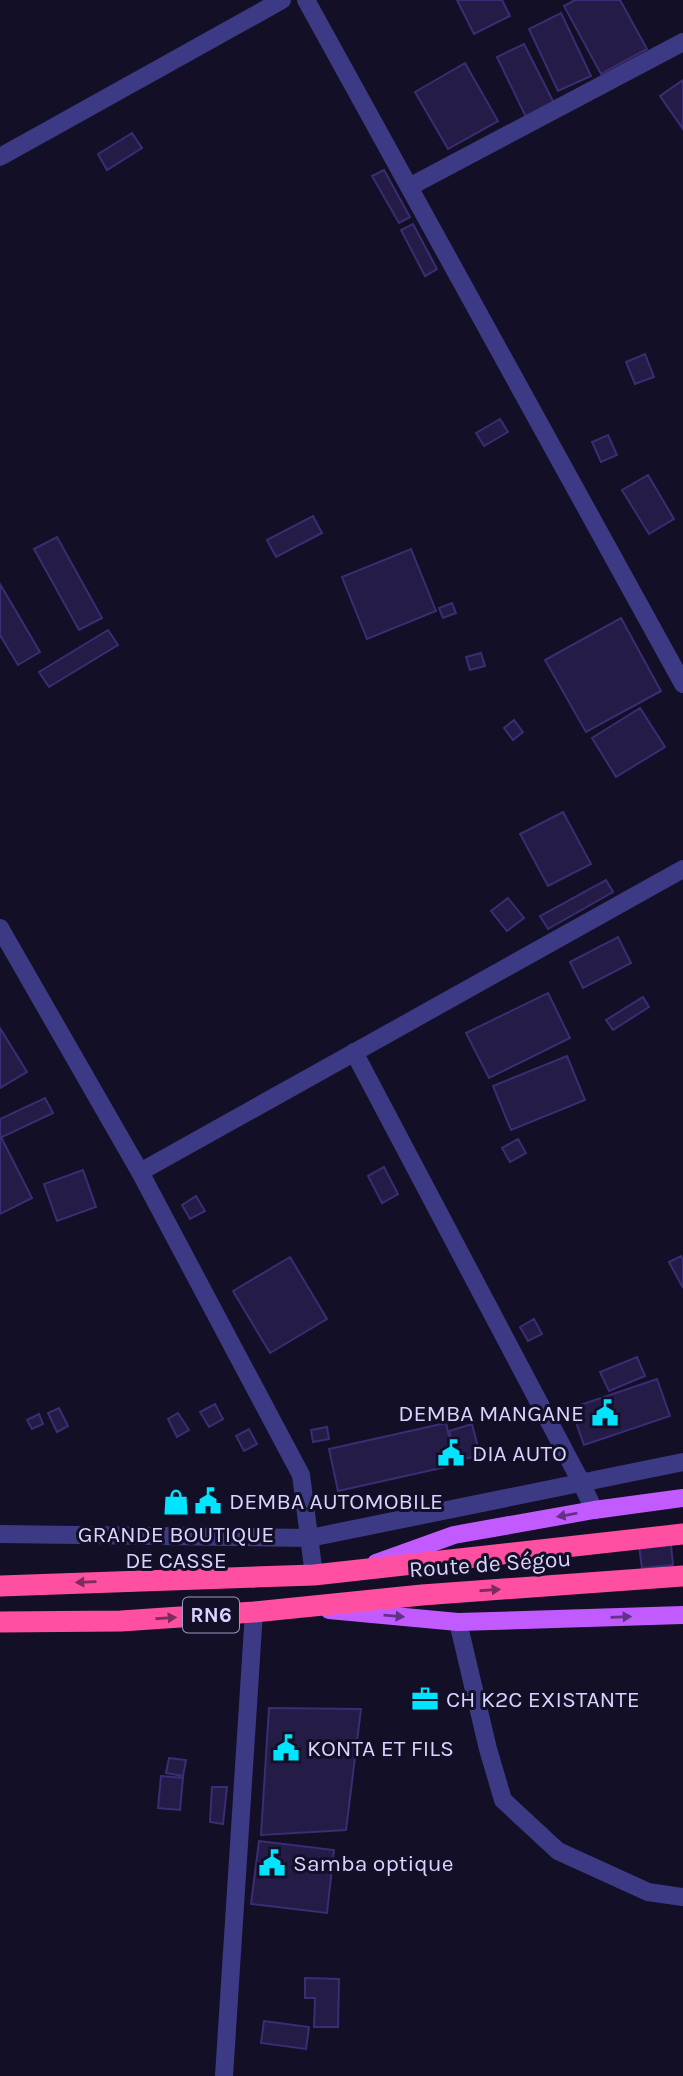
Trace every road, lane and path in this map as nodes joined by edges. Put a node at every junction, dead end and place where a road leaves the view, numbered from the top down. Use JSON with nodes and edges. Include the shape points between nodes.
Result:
{"nodes":[{"id":1,"x":282,"y":0,"type":"edge"},
{"id":2,"x":306,"y":0,"type":"edge"},
{"id":3,"x":683,"y":42,"type":"edge"},
{"id":4,"x":0,"y":156,"type":"edge"},
{"id":5,"x":409,"y":187,"type":"junction"},
{"id":6,"x":683,"y":684,"type":"edge"},
{"id":7,"x":683,"y":869,"type":"edge"},
{"id":8,"x":0,"y":928,"type":"edge"},
{"id":9,"x":354,"y":1052,"type":"junction"},
{"id":10,"x":140,"y":1172,"type":"junction"},
{"id":11,"x":683,"y":1462,"type":"edge"},
{"id":12,"x":582,"y":1482,"type":"junction"},
{"id":13,"x":683,"y":1498,"type":"edge"},
{"id":14,"x":594,"y":1510,"type":"junction"},
{"id":15,"x":0,"y":1534,"type":"edge"},
{"id":16,"x":683,"y":1534,"type":"edge"},
{"id":17,"x":310,"y":1538,"type":"junction"},
{"id":18,"x":363,"y":1567,"type":"junction"},
{"id":19,"x":314,"y":1574,"type":"junction"},
{"id":20,"x":683,"y":1576,"type":"edge"},
{"id":21,"x":0,"y":1586,"type":"edge"},
{"id":22,"x":302,"y":1608,"type":"junction"},
{"id":23,"x":254,"y":1612,"type":"junction"},
{"id":24,"x":683,"y":1615,"type":"edge"},
{"id":25,"x":0,"y":1622,"type":"edge"},
{"id":26,"x":458,"y":1622,"type":"junction"},
{"id":27,"x":683,"y":1897,"type":"edge"},
{"id":28,"x":224,"y":2076,"type":"edge"}],
"edges":[{"from":1,"to":4,"type":"street"},
{"from":2,"to":5,"type":"street"},
{"from":3,"to":5,"type":"street"},
{"from":5,"to":6,"type":"street"},
{"from":7,"to":9,"type":"street"},
{"from":8,"to":10,"type":"street"},
{"from":9,"to":10,"type":"street"},
{"from":9,"to":12,"type":"street"},
{"from":10,"to":17,"type":"street","via":[[300,1475]]},
{"from":11,"to":12,"type":"street"},
{"from":12,"to":14,"type":"street"},
{"from":12,"to":17,"type":"street"},
{"from":13,"to":14,"type":"main road","name":"Route de Ségou"},
{"from":14,"to":18,"type":"main road","name":"Route de Ségou","one_way":true,"via":[[454,1535]]},
{"from":15,"to":17,"type":"street"},
{"from":16,"to":18,"type":"highway","name":"Route de Ségou","number":"RN6"},
{"from":17,"to":19,"type":"street"},
{"from":18,"to":19,"type":"highway","name":"Route de Ségou","number":"RN6"},
{"from":19,"to":21,"type":"highway","name":"Route de Ségou","number":"RN6","one_way":true},
{"from":22,"to":20,"type":"highway","name":"Route de Ségou","number":"RN6","one_way":true},
{"from":22,"to":23,"type":"highway","name":"Route de Ségou","number":"RN6"},
{"from":22,"to":26,"type":"main road","name":"Route de Ségou","one_way":true},
{"from":25,"to":23,"type":"highway","name":"Route de Ségou","number":"RN6","one_way":true,"via":[[121,1621]]},
{"from":23,"to":28,"type":"street"},
{"from":26,"to":24,"type":"main road","name":"Route de Ségou","one_way":true},
{"from":26,"to":27,"type":"street","via":[[503,1800],[558,1851],[648,1892]]}]}
